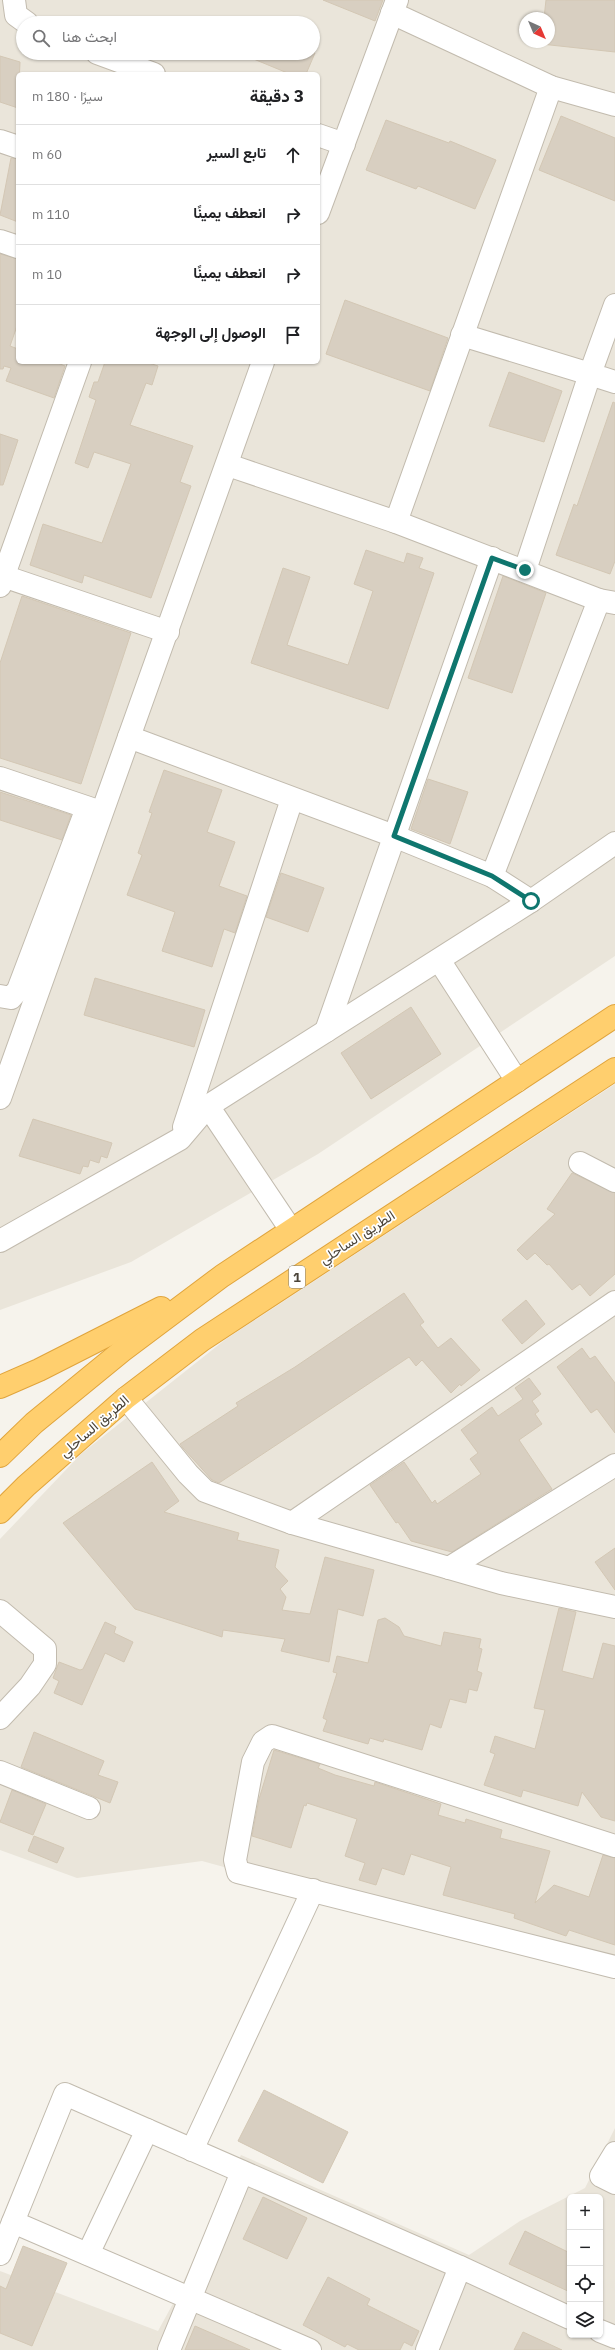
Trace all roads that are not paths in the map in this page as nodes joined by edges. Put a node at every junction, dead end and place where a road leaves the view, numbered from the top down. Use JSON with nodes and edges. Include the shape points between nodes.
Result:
{"nodes":[{"id":1,"x":14,"y":0,"type":"edge"},
{"id":2,"x":395,"y":6,"type":"edge"},
{"id":3,"x":17,"y":16,"type":"edge"},
{"id":4,"x":116,"y":60,"type":"edge"},
{"id":5,"x":149,"y":72,"type":"edge"},
{"id":6,"x":551,"y":88,"type":"junction"},
{"id":7,"x":615,"y":105,"type":"edge"},
{"id":8,"x":320,"y":136,"type":"edge"},
{"id":9,"x":0,"y":141,"type":"edge"},
{"id":10,"x":344,"y":144,"type":"junction"},
{"id":11,"x":16,"y":146,"type":"edge"},
{"id":12,"x":320,"y":208,"type":"edge"},
{"id":13,"x":0,"y":241,"type":"edge"},
{"id":14,"x":16,"y":246,"type":"edge"},
{"id":15,"x":615,"y":305,"type":"edge"},
{"id":16,"x":462,"y":335,"type":"junction"},
{"id":17,"x":79,"y":364,"type":"edge"},
{"id":18,"x":262,"y":364,"type":"edge"},
{"id":19,"x":590,"y":374,"type":"junction"},
{"id":20,"x":615,"y":382,"type":"edge"},
{"id":21,"x":228,"y":465,"type":"junction"},
{"id":22,"x":396,"y":522,"type":"junction"},
{"id":23,"x":492,"y":558,"type":"junction"},
{"id":24,"x":525,"y":570,"type":"junction"},
{"id":25,"x":1,"y":579,"type":"edge"},
{"id":26,"x":607,"y":602,"type":"edge"},
{"id":27,"x":168,"y":632,"type":"junction"},
{"id":28,"x":129,"y":737,"type":"junction"},
{"id":29,"x":0,"y":778,"type":"edge"},
{"id":30,"x":292,"y":800,"type":"junction"},
{"id":31,"x":94,"y":810,"type":"junction"},
{"id":32,"x":394,"y":836,"type":"junction"},
{"id":33,"x":615,"y":843,"type":"edge"},
{"id":34,"x":492,"y":876,"type":"junction"},
{"id":35,"x":531,"y":901,"type":"junction"},
{"id":36,"x":439,"y":960,"type":"junction"},
{"id":37,"x":0,"y":996,"type":"edge"},
{"id":38,"x":615,"y":1016,"type":"edge"},
{"id":39,"x":326,"y":1031,"type":"junction"},
{"id":40,"x":615,"y":1068,"type":"edge"},
{"id":41,"x":517,"y":1081,"type":"junction"},
{"id":42,"x":0,"y":1098,"type":"edge"},
{"id":43,"x":208,"y":1106,"type":"junction"},
{"id":44,"x":180,"y":1139,"type":"junction"},
{"id":45,"x":580,"y":1163,"type":"dead end"},
{"id":46,"x":615,"y":1181,"type":"edge"},
{"id":47,"x":291,"y":1230,"type":"junction"},
{"id":48,"x":0,"y":1241,"type":"edge"},
{"id":49,"x":222,"y":1276,"type":"junction"},
{"id":50,"x":615,"y":1302,"type":"edge"},
{"id":51,"x":0,"y":1387,"type":"edge"},
{"id":52,"x":126,"y":1398,"type":"junction"},
{"id":53,"x":0,"y":1456,"type":"edge"},
{"id":54,"x":615,"y":1465,"type":"edge"},
{"id":55,"x":0,"y":1512,"type":"edge"},
{"id":56,"x":292,"y":1523,"type":"junction"},
{"id":57,"x":449,"y":1568,"type":"junction"},
{"id":58,"x":615,"y":1607,"type":"edge"},
{"id":59,"x":0,"y":1611,"type":"edge"},
{"id":60,"x":0,"y":1718,"type":"edge"},
{"id":61,"x":0,"y":1772,"type":"edge"},
{"id":62,"x":88,"y":1808,"type":"dead end"},
{"id":63,"x":615,"y":1846,"type":"edge"},
{"id":64,"x":313,"y":1890,"type":"junction"},
{"id":65,"x":615,"y":1967,"type":"edge"},
{"id":66,"x":146,"y":2130,"type":"junction"},
{"id":67,"x":192,"y":2150,"type":"junction"},
{"id":68,"x":615,"y":2153,"type":"edge"},
{"id":69,"x":242,"y":2172,"type":"junction"},
{"id":70,"x":615,"y":2183,"type":"edge"},
{"id":71,"x":13,"y":2222,"type":"junction"},
{"id":72,"x":0,"y":2254,"type":"edge"},
{"id":73,"x":88,"y":2254,"type":"junction"},
{"id":74,"x":460,"y":2267,"type":"junction"},
{"id":75,"x":190,"y":2298,"type":"junction"},
{"id":76,"x":567,"y":2317,"type":"edge"},
{"id":77,"x":603,"y":2332,"type":"edge"},
{"id":78,"x":615,"y":2337,"type":"edge"},
{"id":79,"x":169,"y":2350,"type":"edge"},
{"id":80,"x":310,"y":2350,"type":"edge"},
{"id":81,"x":427,"y":2350,"type":"edge"}],
"edges":[{"from":1,"to":3,"type":"street"},
{"from":2,"to":6,"type":"street"},
{"from":2,"to":10,"type":"street"},
{"from":4,"to":5,"type":"street"},
{"from":6,"to":7,"type":"street"},
{"from":6,"to":16,"type":"street"},
{"from":8,"to":10,"type":"street"},
{"from":9,"to":11,"type":"street"},
{"from":10,"to":12,"type":"street"},
{"from":13,"to":14,"type":"street"},
{"from":15,"to":19,"type":"street"},
{"from":16,"to":19,"type":"street"},
{"from":16,"to":22,"type":"street"},
{"from":17,"to":25,"type":"street"},
{"from":18,"to":21,"type":"street"},
{"from":19,"to":20,"type":"street"},
{"from":19,"to":24,"type":"street"},
{"from":21,"to":22,"type":"street"},
{"from":21,"to":27,"type":"street"},
{"from":22,"to":23,"type":"street"},
{"from":23,"to":24,"type":"street"},
{"from":23,"to":32,"type":"street"},
{"from":24,"to":26,"type":"street"},
{"from":25,"to":27,"type":"street"},
{"from":26,"to":34,"type":"street"},
{"from":27,"to":28,"type":"street"},
{"from":28,"to":30,"type":"street"},
{"from":28,"to":31,"type":"street"},
{"from":29,"to":31,"type":"street"},
{"from":30,"to":32,"type":"street"},
{"from":30,"to":44,"type":"street"},
{"from":31,"to":37,"type":"street","via":[[18,990],[10,998]]},
{"from":31,"to":42,"type":"street"},
{"from":32,"to":34,"type":"street"},
{"from":32,"to":39,"type":"street"},
{"from":33,"to":35,"type":"street"},
{"from":34,"to":35,"type":"street"},
{"from":35,"to":36,"type":"street"},
{"from":36,"to":39,"type":"street"},
{"from":36,"to":41,"type":"street"},
{"from":38,"to":41,"type":"highway"},
{"from":39,"to":43,"type":"street"},
{"from":40,"to":52,"type":"highway","name":"الطريق الساحلي","number":"1","via":[[202,1340]]},
{"from":41,"to":47,"type":"highway"},
{"from":43,"to":44,"type":"street"},
{"from":43,"to":47,"type":"street"},
{"from":44,"to":48,"type":"street"},
{"from":45,"to":46,"type":"street"},
{"from":47,"to":49,"type":"highway"},
{"from":49,"to":51,"type":"highway","via":[[125,1328]]},
{"from":49,"to":53,"type":"highway","via":[[116,1356],[34,1423]]},
{"from":50,"to":56,"type":"street"},
{"from":52,"to":55,"type":"highway","name":"الطريق الساحلي","number":"1"},
{"from":52,"to":56,"type":"street","via":[[205,1491]]},
{"from":54,"to":57,"type":"street"},
{"from":56,"to":57,"type":"street"},
{"from":57,"to":58,"type":"street","via":[[501,1583]]},
{"from":59,"to":60,"type":"street","via":[[45,1649],[45,1664],[30,1686]]},
{"from":61,"to":62,"type":"street"},
{"from":63,"to":64,"type":"street","via":[[272,1736],[263,1742],[253,1762],[235,1860],[238,1872]]},
{"from":64,"to":65,"type":"street"},
{"from":64,"to":67,"type":"street"},
{"from":66,"to":67,"type":"street"},
{"from":66,"to":71,"type":"street","via":[[65,2094]]},
{"from":66,"to":73,"type":"street"},
{"from":67,"to":69,"type":"street"},
{"from":68,"to":70,"type":"street","via":[[601,2176]]},
{"from":69,"to":74,"type":"street"},
{"from":69,"to":75,"type":"street"},
{"from":71,"to":72,"type":"street"},
{"from":71,"to":73,"type":"street"},
{"from":73,"to":75,"type":"street"},
{"from":74,"to":76,"type":"street"},
{"from":74,"to":81,"type":"street"},
{"from":75,"to":79,"type":"street"},
{"from":75,"to":80,"type":"street"},
{"from":77,"to":78,"type":"street"}]}
